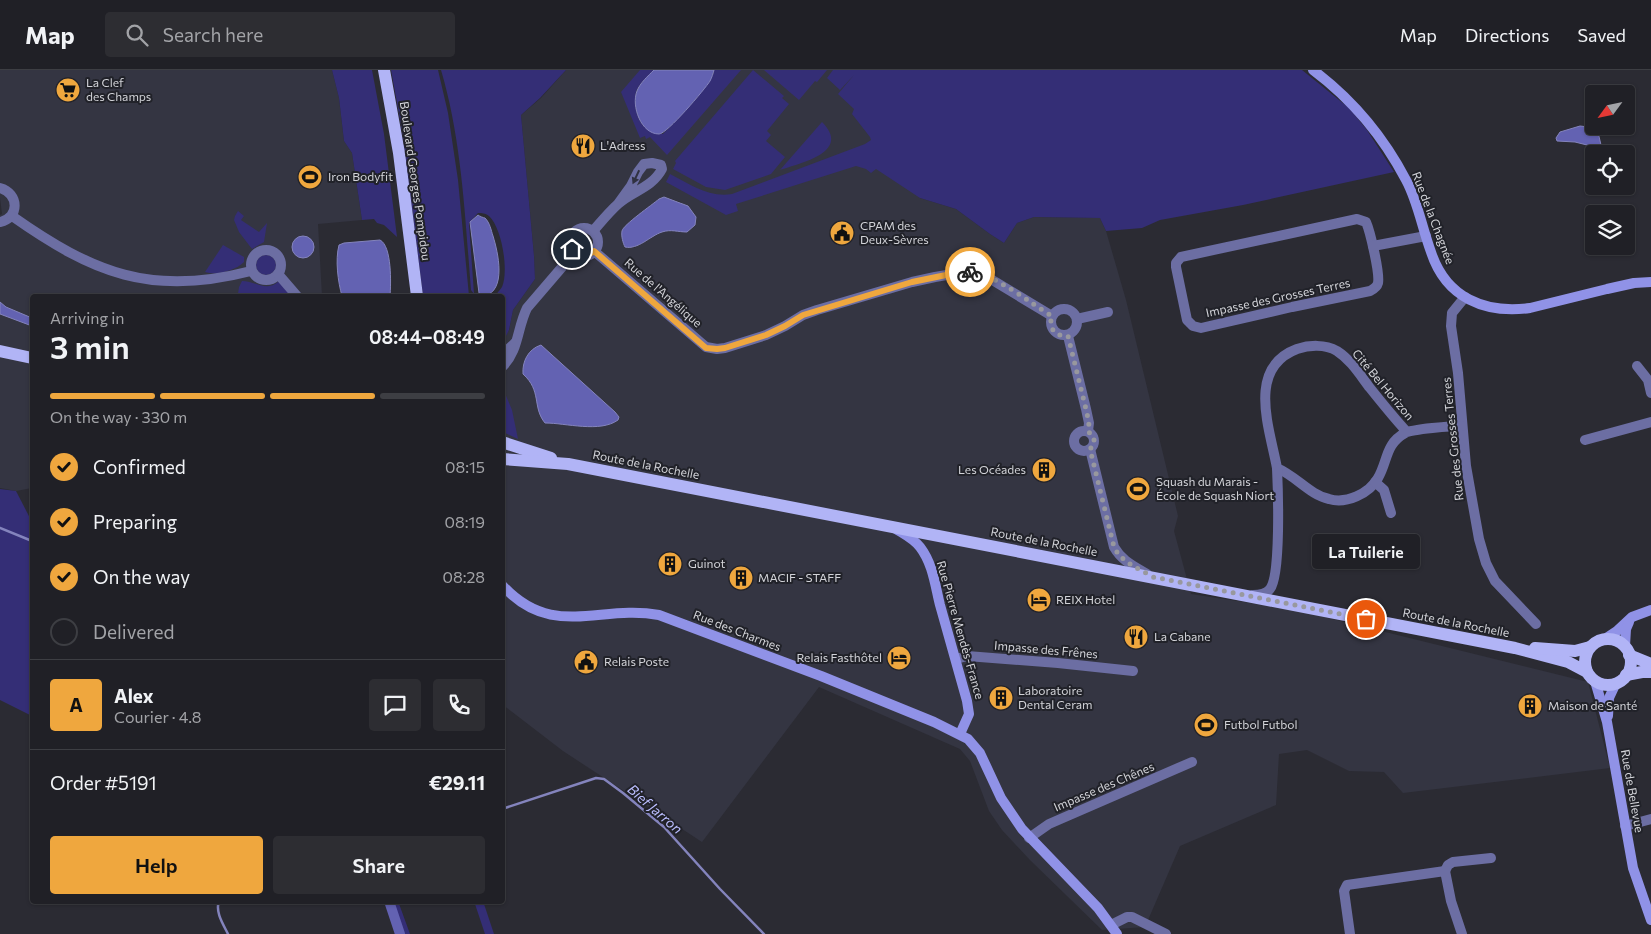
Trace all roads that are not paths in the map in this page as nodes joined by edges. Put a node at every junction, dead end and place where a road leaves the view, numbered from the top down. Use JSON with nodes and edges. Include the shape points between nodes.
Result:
{"nodes":[{"id":1,"x":378,"y":70,"type":"edge"},
{"id":2,"x":384,"y":70,"type":"edge"},
{"id":3,"x":1314,"y":70,"type":"edge"},
{"id":4,"x":0,"y":188,"type":"edge"},
{"id":5,"x":618,"y":204,"type":"junction"},
{"id":6,"x":12,"y":216,"type":"junction"},
{"id":7,"x":0,"y":222,"type":"edge"},
{"id":8,"x":593,"y":231,"type":"junction"},
{"id":9,"x":1426,"y":236,"type":"junction"},
{"id":10,"x":1373,"y":246,"type":"junction"},
{"id":11,"x":594,"y":251,"type":"junction"},
{"id":12,"x":575,"y":252,"type":"junction"},
{"id":13,"x":251,"y":271,"type":"junction"},
{"id":14,"x":278,"y":274,"type":"junction"},
{"id":15,"x":1651,"y":282,"type":"edge"},
{"id":16,"x":295,"y":294,"type":"edge"},
{"id":17,"x":408,"y":294,"type":"edge"},
{"id":18,"x":417,"y":294,"type":"edge"},
{"id":19,"x":1465,"y":297,"type":"junction"},
{"id":20,"x":1108,"y":312,"type":"dead end"},
{"id":21,"x":1052,"y":316,"type":"junction"},
{"id":22,"x":1077,"y":319,"type":"junction"},
{"id":23,"x":1068,"y":336,"type":"junction"},
{"id":24,"x":516,"y":342,"type":"junction"},
{"id":25,"x":2,"y":351,"type":"edge"},
{"id":26,"x":505,"y":352,"type":"edge"},
{"id":27,"x":30,"y":358,"type":"edge"},
{"id":28,"x":505,"y":364,"type":"edge"},
{"id":29,"x":1637,"y":366,"type":"dead end"},
{"id":30,"x":1651,"y":393,"type":"edge"},
{"id":31,"x":1651,"y":422,"type":"edge"},
{"id":32,"x":1462,"y":426,"type":"junction"},
{"id":33,"x":1088,"y":431,"type":"junction"},
{"id":34,"x":1406,"y":432,"type":"junction"},
{"id":35,"x":1585,"y":440,"type":"dead end"},
{"id":36,"x":505,"y":443,"type":"edge"},
{"id":37,"x":1090,"y":449,"type":"junction"},
{"id":38,"x":505,"y":459,"type":"edge"},
{"id":39,"x":568,"y":464,"type":"junction"},
{"id":40,"x":1277,"y":468,"type":"junction"},
{"id":41,"x":1375,"y":482,"type":"junction"},
{"id":42,"x":1391,"y":514,"type":"dead end"},
{"id":43,"x":895,"y":528,"type":"junction"},
{"id":44,"x":1153,"y":577,"type":"junction"},
{"id":45,"x":505,"y":588,"type":"edge"},
{"id":46,"x":1246,"y":596,"type":"junction"},
{"id":47,"x":1651,"y":610,"type":"edge"},
{"id":48,"x":1632,"y":617,"type":"junction"},
{"id":49,"x":1536,"y":624,"type":"dead end"},
{"id":50,"x":1605,"y":639,"type":"junction"},
{"id":51,"x":1590,"y":646,"type":"junction"},
{"id":52,"x":1514,"y":648,"type":"junction"},
{"id":53,"x":1627,"y":650,"type":"junction"},
{"id":54,"x":956,"y":659,"type":"junction"},
{"id":55,"x":1651,"y":664,"type":"edge"},
{"id":56,"x":1134,"y":671,"type":"dead end"},
{"id":57,"x":1651,"y":672,"type":"edge"},
{"id":58,"x":1591,"y":676,"type":"junction"},
{"id":59,"x":1621,"y":679,"type":"junction"},
{"id":60,"x":1607,"y":722,"type":"junction"},
{"id":61,"x":960,"y":734,"type":"junction"},
{"id":62,"x":1192,"y":762,"type":"dead end"},
{"id":63,"x":1651,"y":819,"type":"edge"},
{"id":64,"x":1625,"y":826,"type":"junction"},
{"id":65,"x":1029,"y":838,"type":"junction"},
{"id":66,"x":1491,"y":858,"type":"dead end"},
{"id":67,"x":1445,"y":871,"type":"junction"},
{"id":68,"x":1651,"y":920,"type":"edge"},
{"id":69,"x":1111,"y":925,"type":"junction"},
{"id":70,"x":1117,"y":934,"type":"edge"},
{"id":71,"x":1166,"y":934,"type":"edge"},
{"id":72,"x":1350,"y":934,"type":"edge"},
{"id":73,"x":1462,"y":934,"type":"edge"}],
"edges":[{"from":1,"to":17,"type":"main road","name":"Boulevard Georges Pompidou","via":[[393,153]]},
{"from":2,"to":18,"type":"main road","name":"Boulevard Georges Pompidou","via":[[399,152]]},
{"from":3,"to":9,"type":"street","name":"Rue de la Chagnée","via":[[1357,108],[1386,146],[1412,192]]},
{"from":4,"to":6,"type":"street","via":[[14,198]]},
{"from":5,"to":5,"type":"street","one_way":true,"via":[[649,184],[660,173],[660,165],[644,164]]},
{"from":5,"to":8,"type":"street"},
{"from":6,"to":7,"type":"street"},
{"from":6,"to":13,"type":"street","via":[[69,253],[124,275],[184,282]]},
{"from":8,"to":11,"type":"street","via":[[598,243]]},
{"from":8,"to":12,"type":"street","via":[[581,228],[574,232],[570,240]]},
{"from":9,"to":10,"type":"street"},
{"from":9,"to":19,"type":"street","name":"Rue de la Chagnée","via":[[1441,273]]},
{"from":10,"to":10,"type":"street","name":"Impasse des Grosses Terres","via":[[1366,222],[1357,219],[1184,255],[1176,266],[1187,320],[1201,328],[1370,291],[1378,281]]},
{"from":11,"to":12,"type":"street","via":[[587,255]]},
{"from":11,"to":21,"type":"street","name":"Rue de l'Angélique","via":[[706,348],[725,348],[766,335],[817,310],[912,282],[956,273],[984,276]]},
{"from":12,"to":24,"type":"street","via":[[527,308]]},
{"from":13,"to":14,"type":"street","via":[[266,281]]},
{"from":13,"to":14,"type":"street","via":[[253,257],[267,250],[279,259]]},
{"from":14,"to":16,"type":"street"},
{"from":15,"to":19,"type":"street","name":"Rue de la Chagnée","via":[[1519,310],[1486,307]]},
{"from":19,"to":32,"type":"street","name":"Rue des Grosses Terres","via":[[1450,319]]},
{"from":20,"to":22,"type":"street"},
{"from":21,"to":22,"type":"street","via":[[1063,309],[1072,312]]},
{"from":21,"to":23,"type":"street","via":[[1052,329],[1059,335]]},
{"from":22,"to":23,"type":"street","via":[[1074,331]]},
{"from":23,"to":33,"type":"street","via":[[1089,423]]},
{"from":24,"to":26,"type":"street"},
{"from":24,"to":28,"type":"street","via":[[514,352]]},
{"from":25,"to":27,"type":"main road"},
{"from":29,"to":30,"type":"street","via":[[1648,380]]},
{"from":31,"to":35,"type":"street"},
{"from":32,"to":34,"type":"street","name":"Cité Bel Horizon"},
{"from":32,"to":49,"type":"street","name":"Rue des Grosses Terres","via":[[1472,502],[1486,564],[1495,581]]},
{"from":33,"to":37,"type":"street","via":[[1094,438]]},
{"from":33,"to":37,"type":"street","via":[[1080,431],[1074,441],[1081,451]]},
{"from":34,"to":40,"type":"street","name":"Cité Bel Horizon","via":[[1345,357],[1326,347],[1301,348],[1290,352],[1273,366],[1264,391]]},
{"from":34,"to":41,"type":"street","name":"Cité Bel Horizon","via":[[1389,448]]},
{"from":36,"to":39,"type":"main road","name":"Route de la Rochelle"},
{"from":37,"to":44,"type":"street","via":[[1118,556]]},
{"from":38,"to":39,"type":"main road","name":"Route de la Rochelle"},
{"from":39,"to":43,"type":"main road","name":"Route de la Rochelle"},
{"from":40,"to":41,"type":"street","name":"Cité Bel Horizon","via":[[1316,494],[1337,501],[1356,497]]},
{"from":40,"to":46,"type":"street","name":"Cité Bel Horizon","via":[[1274,582],[1263,594]]},
{"from":41,"to":42,"type":"street","via":[[1384,490]]},
{"from":43,"to":44,"type":"main road","name":"Route de la Rochelle"},
{"from":43,"to":54,"type":"street","name":"Rue Pierre Mendès-France","via":[[916,542],[927,558]]},
{"from":44,"to":46,"type":"main road","name":"Route de la Rochelle"},
{"from":45,"to":61,"type":"street","name":"Rue des Charmes","via":[[527,606],[555,616],[659,615],[821,676]]},
{"from":46,"to":52,"type":"main road","name":"Route de la Rochelle"},
{"from":47,"to":48,"type":"street"},
{"from":48,"to":50,"type":"street"},
{"from":48,"to":53,"type":"street","via":[[1626,629]]},
{"from":50,"to":51,"type":"main road"},
{"from":50,"to":53,"type":"main road","via":[[1619,642]]},
{"from":51,"to":52,"type":"main road","name":"Route de la Rochelle","via":[[1575,651]]},
{"from":51,"to":58,"type":"main road","via":[[1585,659]]},
{"from":52,"to":58,"type":"main road","name":"Route de la Rochelle","via":[[1568,662]]},
{"from":53,"to":55,"type":"main road"},
{"from":53,"to":59,"type":"main road","via":[[1630,661]]},
{"from":54,"to":56,"type":"street","name":"Impasse des Frênes","via":[[985,657]]},
{"from":54,"to":61,"type":"street","name":"Rue Pierre Mendès-France","via":[[969,709]]},
{"from":57,"to":59,"type":"main road"},
{"from":58,"to":59,"type":"main road","via":[[1605,684]]},
{"from":58,"to":60,"type":"street","name":"Rue de Bellevue"},
{"from":59,"to":60,"type":"street","name":"Rue de Bellevue","via":[[1609,698]]},
{"from":60,"to":64,"type":"street","name":"Rue de Bellevue"},
{"from":61,"to":65,"type":"street","via":[[980,753],[1001,798]]},
{"from":62,"to":65,"type":"street","name":"Impasse des Chênes","via":[[1049,824]]},
{"from":63,"to":64,"type":"street"},
{"from":64,"to":68,"type":"street","name":"Rue de Bellevue","via":[[1633,868]]},
{"from":65,"to":69,"type":"street"},
{"from":66,"to":67,"type":"street","via":[[1453,862]]},
{"from":67,"to":72,"type":"street","via":[[1347,885],[1344,891]]},
{"from":67,"to":73,"type":"street"},
{"from":69,"to":70,"type":"street"},
{"from":69,"to":71,"type":"street","via":[[1132,917]]}]}
